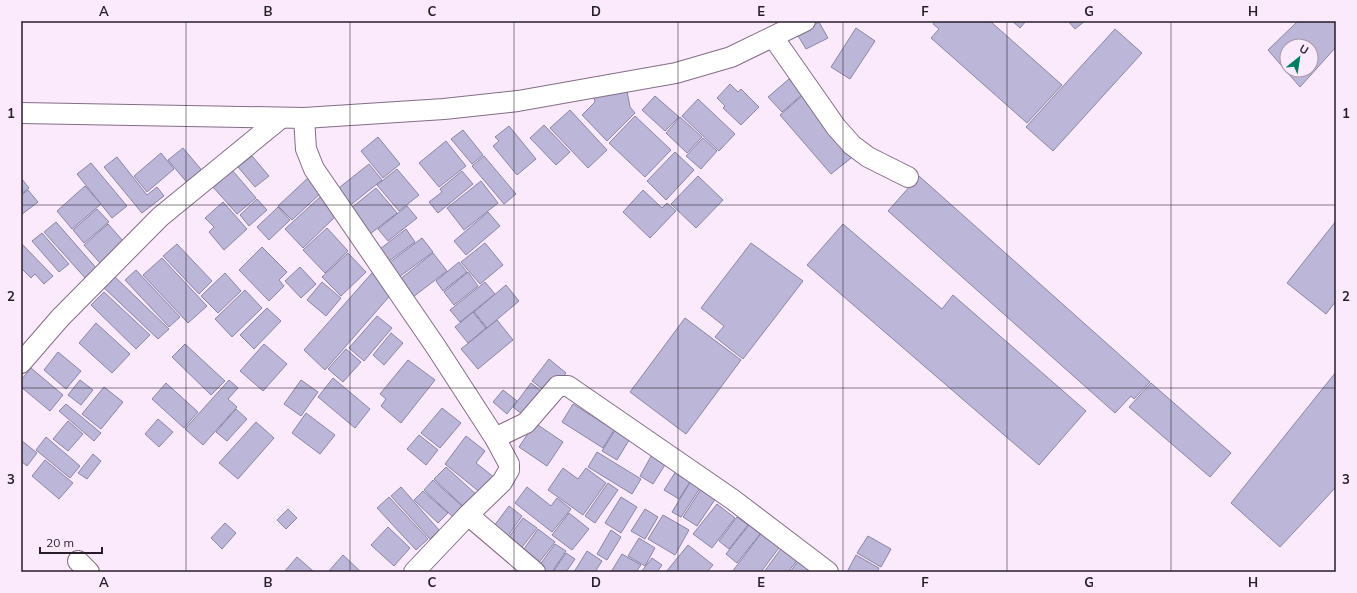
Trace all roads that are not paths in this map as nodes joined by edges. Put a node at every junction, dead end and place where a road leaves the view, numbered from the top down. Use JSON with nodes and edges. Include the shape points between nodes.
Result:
{"nodes":[{"id":1,"x":805,"y":21,"type":"edge"},
{"id":2,"x":773,"y":37,"type":"junction"},
{"id":3,"x":21,"y":113,"type":"edge"},
{"id":4,"x":281,"y":118,"type":"junction"},
{"id":5,"x":304,"y":118,"type":"junction"},
{"id":6,"x":908,"y":177,"type":"dead end"},
{"id":7,"x":21,"y":363,"type":"edge"},
{"id":8,"x":495,"y":438,"type":"junction"},
{"id":9,"x":468,"y":515,"type":"junction"},
{"id":10,"x":414,"y":572,"type":"edge"},
{"id":11,"x":535,"y":572,"type":"edge"},
{"id":12,"x":828,"y":572,"type":"edge"}],
"edges":[{"from":1,"to":2,"type":"street"},
{"from":2,"to":5,"type":"street","via":[[731,57],[676,73],[518,101],[444,109]]},
{"from":2,"to":6,"type":"street","via":[[836,127],[852,145],[868,157]]},
{"from":3,"to":4,"type":"street"},
{"from":4,"to":5,"type":"street"},
{"from":4,"to":7,"type":"street","via":[[160,217],[60,318]]},
{"from":5,"to":8,"type":"street","via":[[306,149],[314,169]]},
{"from":8,"to":9,"type":"street","via":[[506,457],[509,470],[502,482]]},
{"from":8,"to":12,"type":"street","via":[[526,423],[558,386],[568,386],[732,499]]},
{"from":9,"to":10,"type":"street"},
{"from":9,"to":11,"type":"street"}]}
